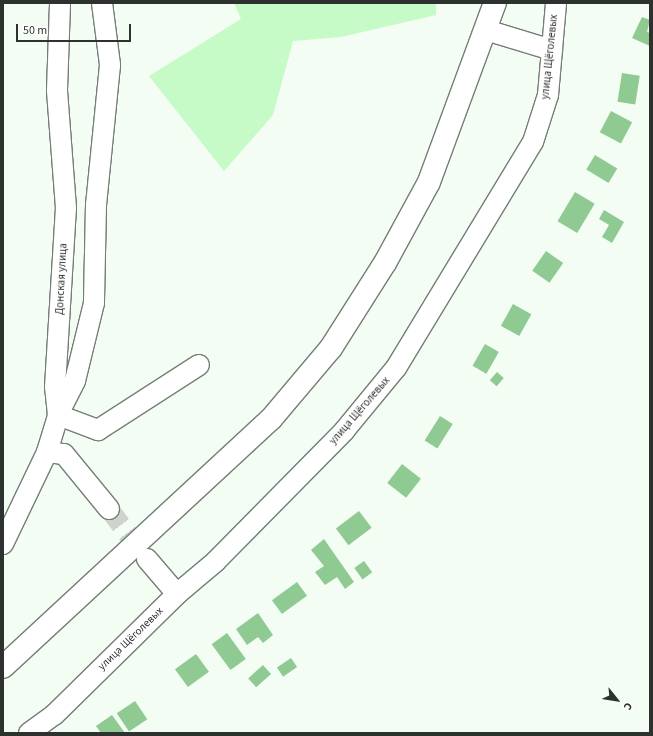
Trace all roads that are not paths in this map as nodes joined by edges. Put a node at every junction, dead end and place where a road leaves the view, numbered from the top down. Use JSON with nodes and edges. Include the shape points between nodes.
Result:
{"nodes":[{"id":1,"x":60,"y":3,"type":"edge"},
{"id":2,"x":102,"y":3,"type":"edge"},
{"id":3,"x":495,"y":3,"type":"edge"},
{"id":4,"x":556,"y":3,"type":"edge"},
{"id":5,"x":486,"y":30,"type":"junction"},
{"id":6,"x":552,"y":50,"type":"junction"},
{"id":7,"x":199,"y":365,"type":"dead end"},
{"id":8,"x":58,"y":415,"type":"junction"},
{"id":9,"x":48,"y":452,"type":"junction"},
{"id":10,"x":109,"y":509,"type":"tunnel mouth"},
{"id":11,"x":3,"y":544,"type":"edge"},
{"id":12,"x":147,"y":559,"type":"tunnel mouth"},
{"id":13,"x":177,"y":594,"type":"junction"},
{"id":14,"x":3,"y":667,"type":"edge"},
{"id":15,"x":29,"y":733,"type":"edge"}],
"edges":[{"from":1,"to":8,"type":"street","name":"Донская улица","via":[[57,90],[66,208],[55,387]]},
{"from":2,"to":8,"type":"street","via":[[110,65],[96,205],[94,303],[75,381]]},
{"from":3,"to":5,"type":"main road"},
{"from":4,"to":6,"type":"street","name":"улица Щёголевых"},
{"from":5,"to":6,"type":"street"},
{"from":5,"to":14,"type":"main road","via":[[429,182],[385,263],[331,348],[271,418]]},
{"from":6,"to":13,"type":"street","name":"улица Щёголевых","via":[[548,94],[533,142],[396,368],[344,431],[215,562]]},
{"from":7,"to":8,"type":"street","via":[[98,430]]},
{"from":8,"to":9,"type":"street","name":"Донская улица"},
{"from":9,"to":10,"type":"street","via":[[64,454]]},
{"from":9,"to":11,"type":"street","name":"Донская улица"},
{"from":12,"to":13,"type":"street"},
{"from":13,"to":15,"type":"street","name":"улица Щёголевых","via":[[54,715]]}]}
